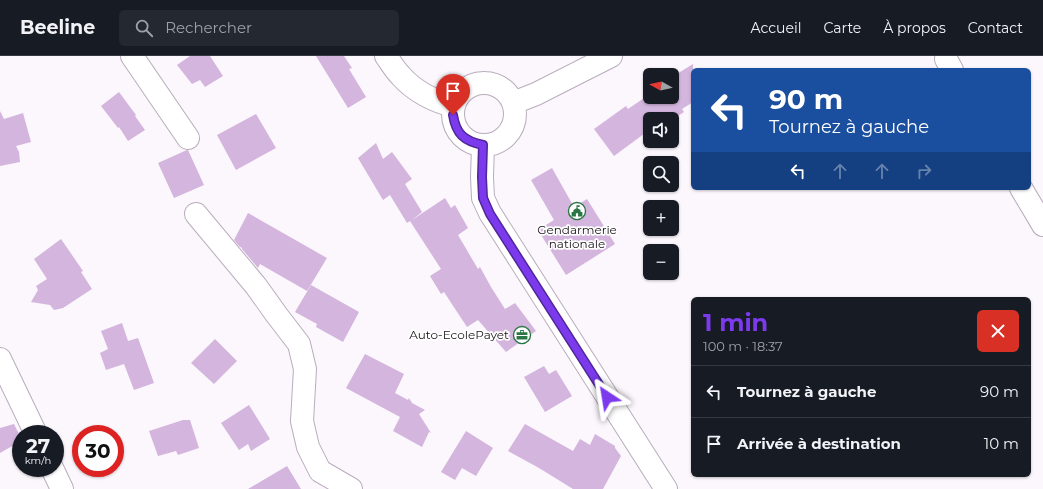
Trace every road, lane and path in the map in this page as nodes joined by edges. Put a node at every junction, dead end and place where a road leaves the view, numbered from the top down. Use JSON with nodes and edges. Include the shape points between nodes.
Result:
{"nodes":[{"id":1,"x":132,"y":56,"type":"edge"},
{"id":2,"x":386,"y":56,"type":"edge"},
{"id":3,"x":611,"y":56,"type":"edge"},
{"id":4,"x":513,"y":103,"type":"junction"},
{"id":5,"x":454,"y":106,"type":"junction"},
{"id":6,"x":188,"y":138,"type":"dead end"},
{"id":7,"x":483,"y":145,"type":"junction"},
{"id":8,"x":1022,"y":190,"type":"edge"},
{"id":9,"x":196,"y":214,"type":"dead end"},
{"id":10,"x":1043,"y":225,"type":"edge"},
{"id":11,"x":0,"y":359,"type":"edge"},
{"id":12,"x":32,"y":425,"type":"edge"},
{"id":13,"x":56,"y":477,"type":"edge"},
{"id":14,"x":62,"y":489,"type":"edge"},
{"id":15,"x":351,"y":489,"type":"edge"},
{"id":16,"x":666,"y":489,"type":"edge"}],
"edges":[{"from":1,"to":6,"type":"street"},
{"from":2,"to":5,"type":"street","via":[[401,76],[417,90]]},
{"from":3,"to":4,"type":"street"},
{"from":4,"to":5,"type":"street","via":[[510,96],[498,86],[483,83],[466,89]]},
{"from":4,"to":7,"type":"street","via":[[515,120],[507,136],[500,142]]},
{"from":5,"to":7,"type":"street","via":[[453,115],[459,133],[466,139]]},
{"from":7,"to":16,"type":"street","via":[[483,198],[490,214]]},
{"from":8,"to":10,"type":"street"},
{"from":9,"to":15,"type":"street","via":[[256,286],[299,344],[305,369],[302,421],[308,447],[320,471]]},
{"from":11,"to":12,"type":"street"},
{"from":13,"to":14,"type":"street"}]}
